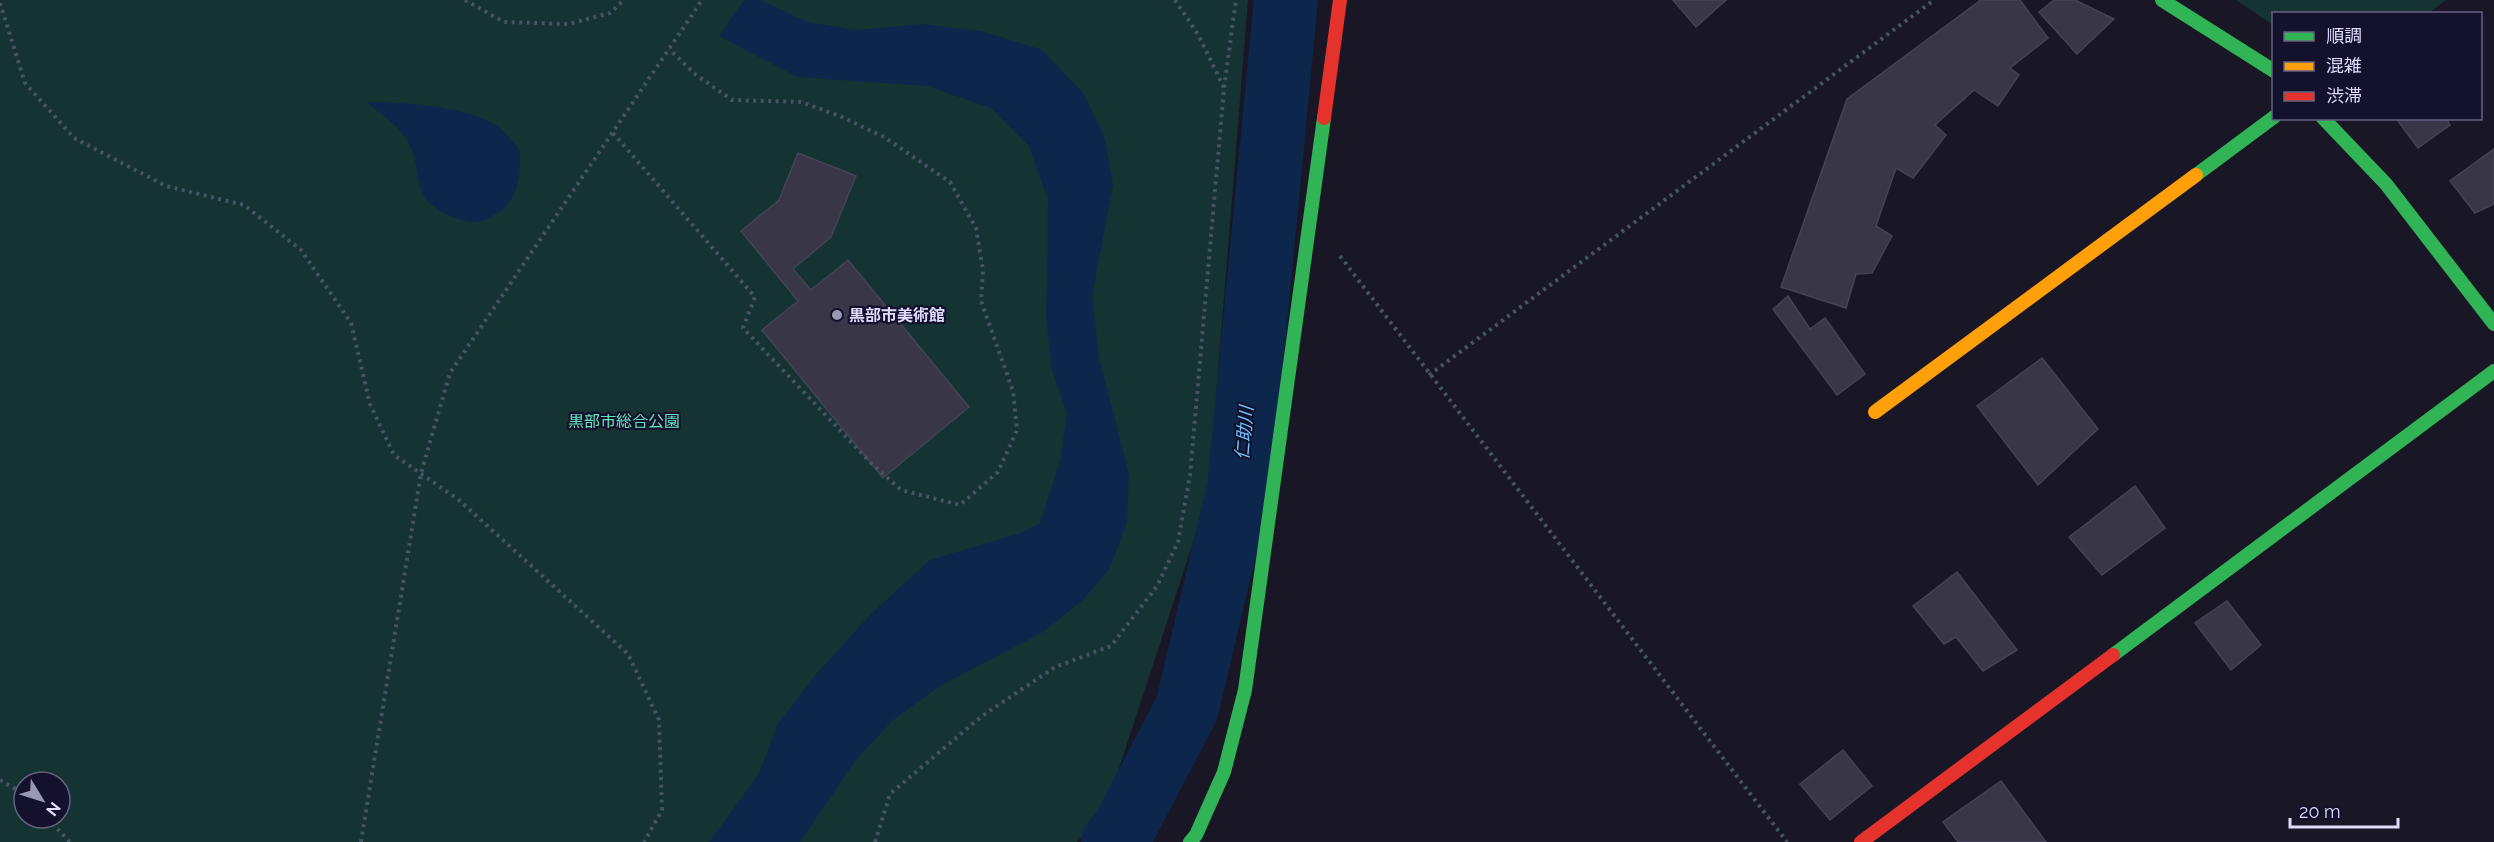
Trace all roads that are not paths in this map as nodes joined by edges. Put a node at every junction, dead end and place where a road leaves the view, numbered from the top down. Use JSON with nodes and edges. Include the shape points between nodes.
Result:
{"nodes":[{"id":1,"x":1340,"y":0,"type":"edge"},
{"id":2,"x":2162,"y":0,"type":"edge"},
{"id":3,"x":2272,"y":70,"type":"edge"},
{"id":4,"x":2272,"y":118,"type":"edge"},
{"id":5,"x":2325,"y":120,"type":"edge"},
{"id":6,"x":2494,"y":324,"type":"edge"},
{"id":7,"x":2494,"y":371,"type":"edge"},
{"id":8,"x":1875,"y":412,"type":"dead end"},
{"id":9,"x":1190,"y":842,"type":"edge"},
{"id":10,"x":1861,"y":842,"type":"edge"}],
"edges":[{"from":1,"to":9,"type":"street","via":[[1245,690],[1224,772]]},
{"from":2,"to":3,"type":"street"},
{"from":4,"to":8,"type":"street"},
{"from":5,"to":6,"type":"street","via":[[2386,184]]},
{"from":7,"to":10,"type":"street"}]}
